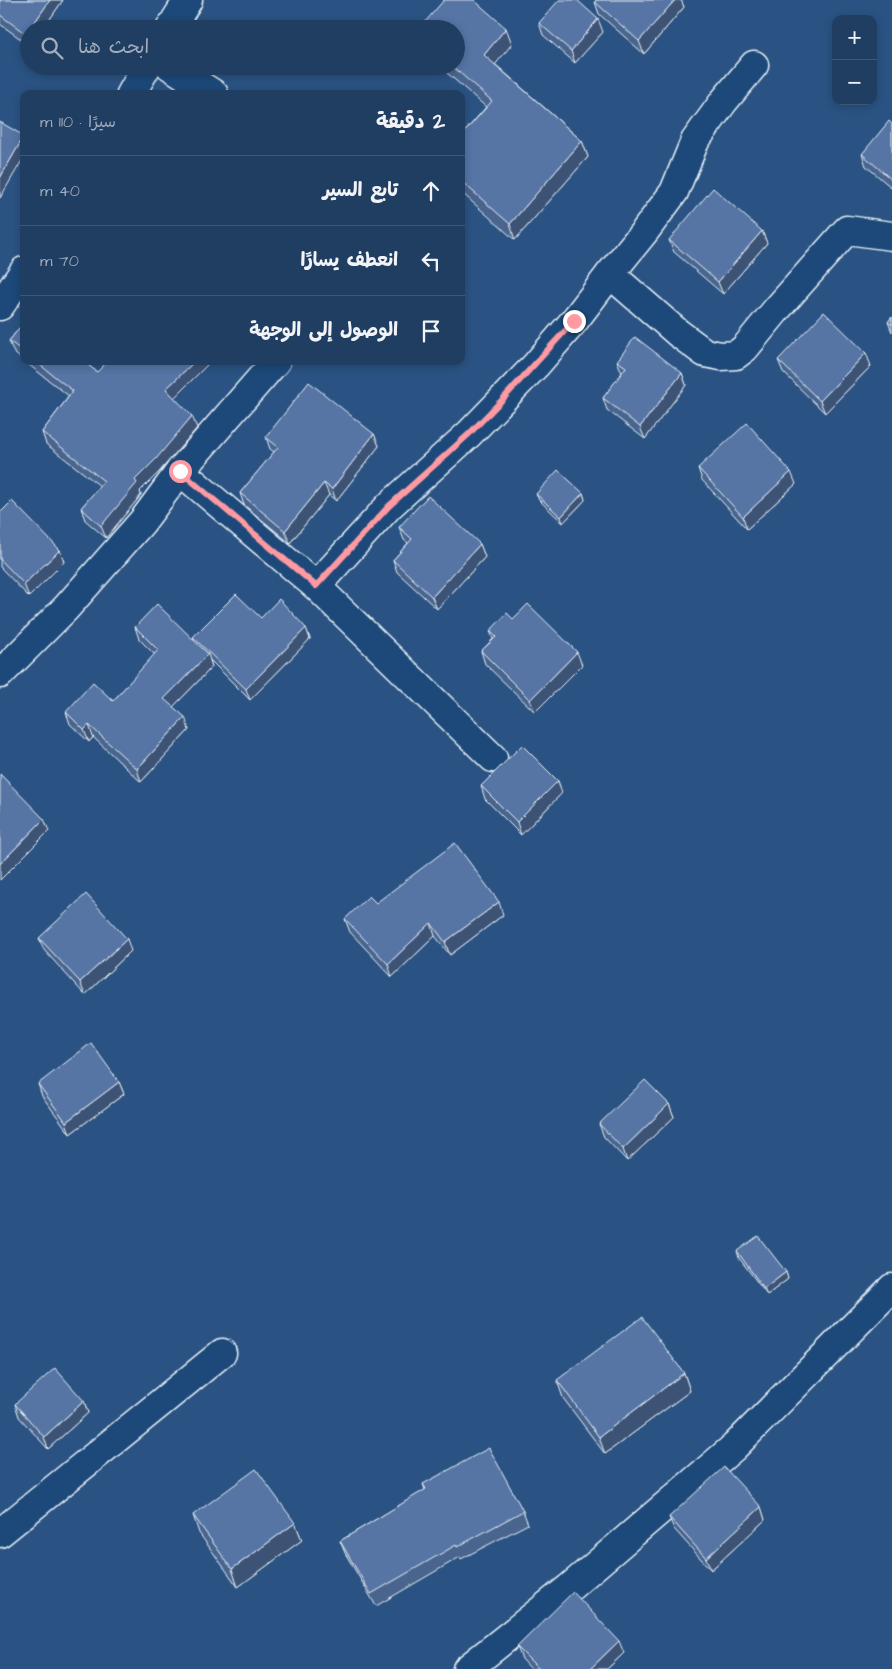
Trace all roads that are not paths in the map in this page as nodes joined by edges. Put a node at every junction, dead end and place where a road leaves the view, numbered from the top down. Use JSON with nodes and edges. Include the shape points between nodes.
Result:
{"nodes":[{"id":1,"x":188,"y":0,"type":"edge"},
{"id":2,"x":176,"y":20,"type":"edge"},
{"id":3,"x":754,"y":66,"type":"dead end"},
{"id":4,"x":143,"y":75,"type":"edge"},
{"id":5,"x":184,"y":75,"type":"edge"},
{"id":6,"x":133,"y":90,"type":"edge"},
{"id":7,"x":208,"y":90,"type":"edge"},
{"id":8,"x":892,"y":236,"type":"edge"},
{"id":9,"x":610,"y":274,"type":"junction"},
{"id":10,"x":20,"y":277,"type":"edge"},
{"id":11,"x":0,"y":306,"type":"edge"},
{"id":12,"x":273,"y":365,"type":"edge"},
{"id":13,"x":180,"y":471,"type":"junction"},
{"id":14,"x":316,"y":586,"type":"junction"},
{"id":15,"x":0,"y":674,"type":"edge"},
{"id":16,"x":493,"y":758,"type":"dead end"},
{"id":17,"x":892,"y":1288,"type":"edge"},
{"id":18,"x":222,"y":1353,"type":"dead end"},
{"id":19,"x":0,"y":1533,"type":"edge"},
{"id":20,"x":466,"y":1669,"type":"edge"}],
"edges":[{"from":1,"to":2,"type":"street"},
{"from":3,"to":9,"type":"street","via":[[694,141],[674,192]]},
{"from":4,"to":6,"type":"street"},
{"from":5,"to":7,"type":"street"},
{"from":8,"to":9,"type":"street","via":[[847,230],[736,355],[705,353]]},
{"from":9,"to":14,"type":"street","via":[[530,372],[469,434],[389,506]]},
{"from":10,"to":11,"type":"street"},
{"from":12,"to":13,"type":"street"},
{"from":13,"to":14,"type":"street"},
{"from":13,"to":15,"type":"street","via":[[142,522],[66,608]]},
{"from":14,"to":16,"type":"street"},
{"from":17,"to":20,"type":"street","via":[[734,1447],[569,1588]]},
{"from":18,"to":19,"type":"street"}]}
